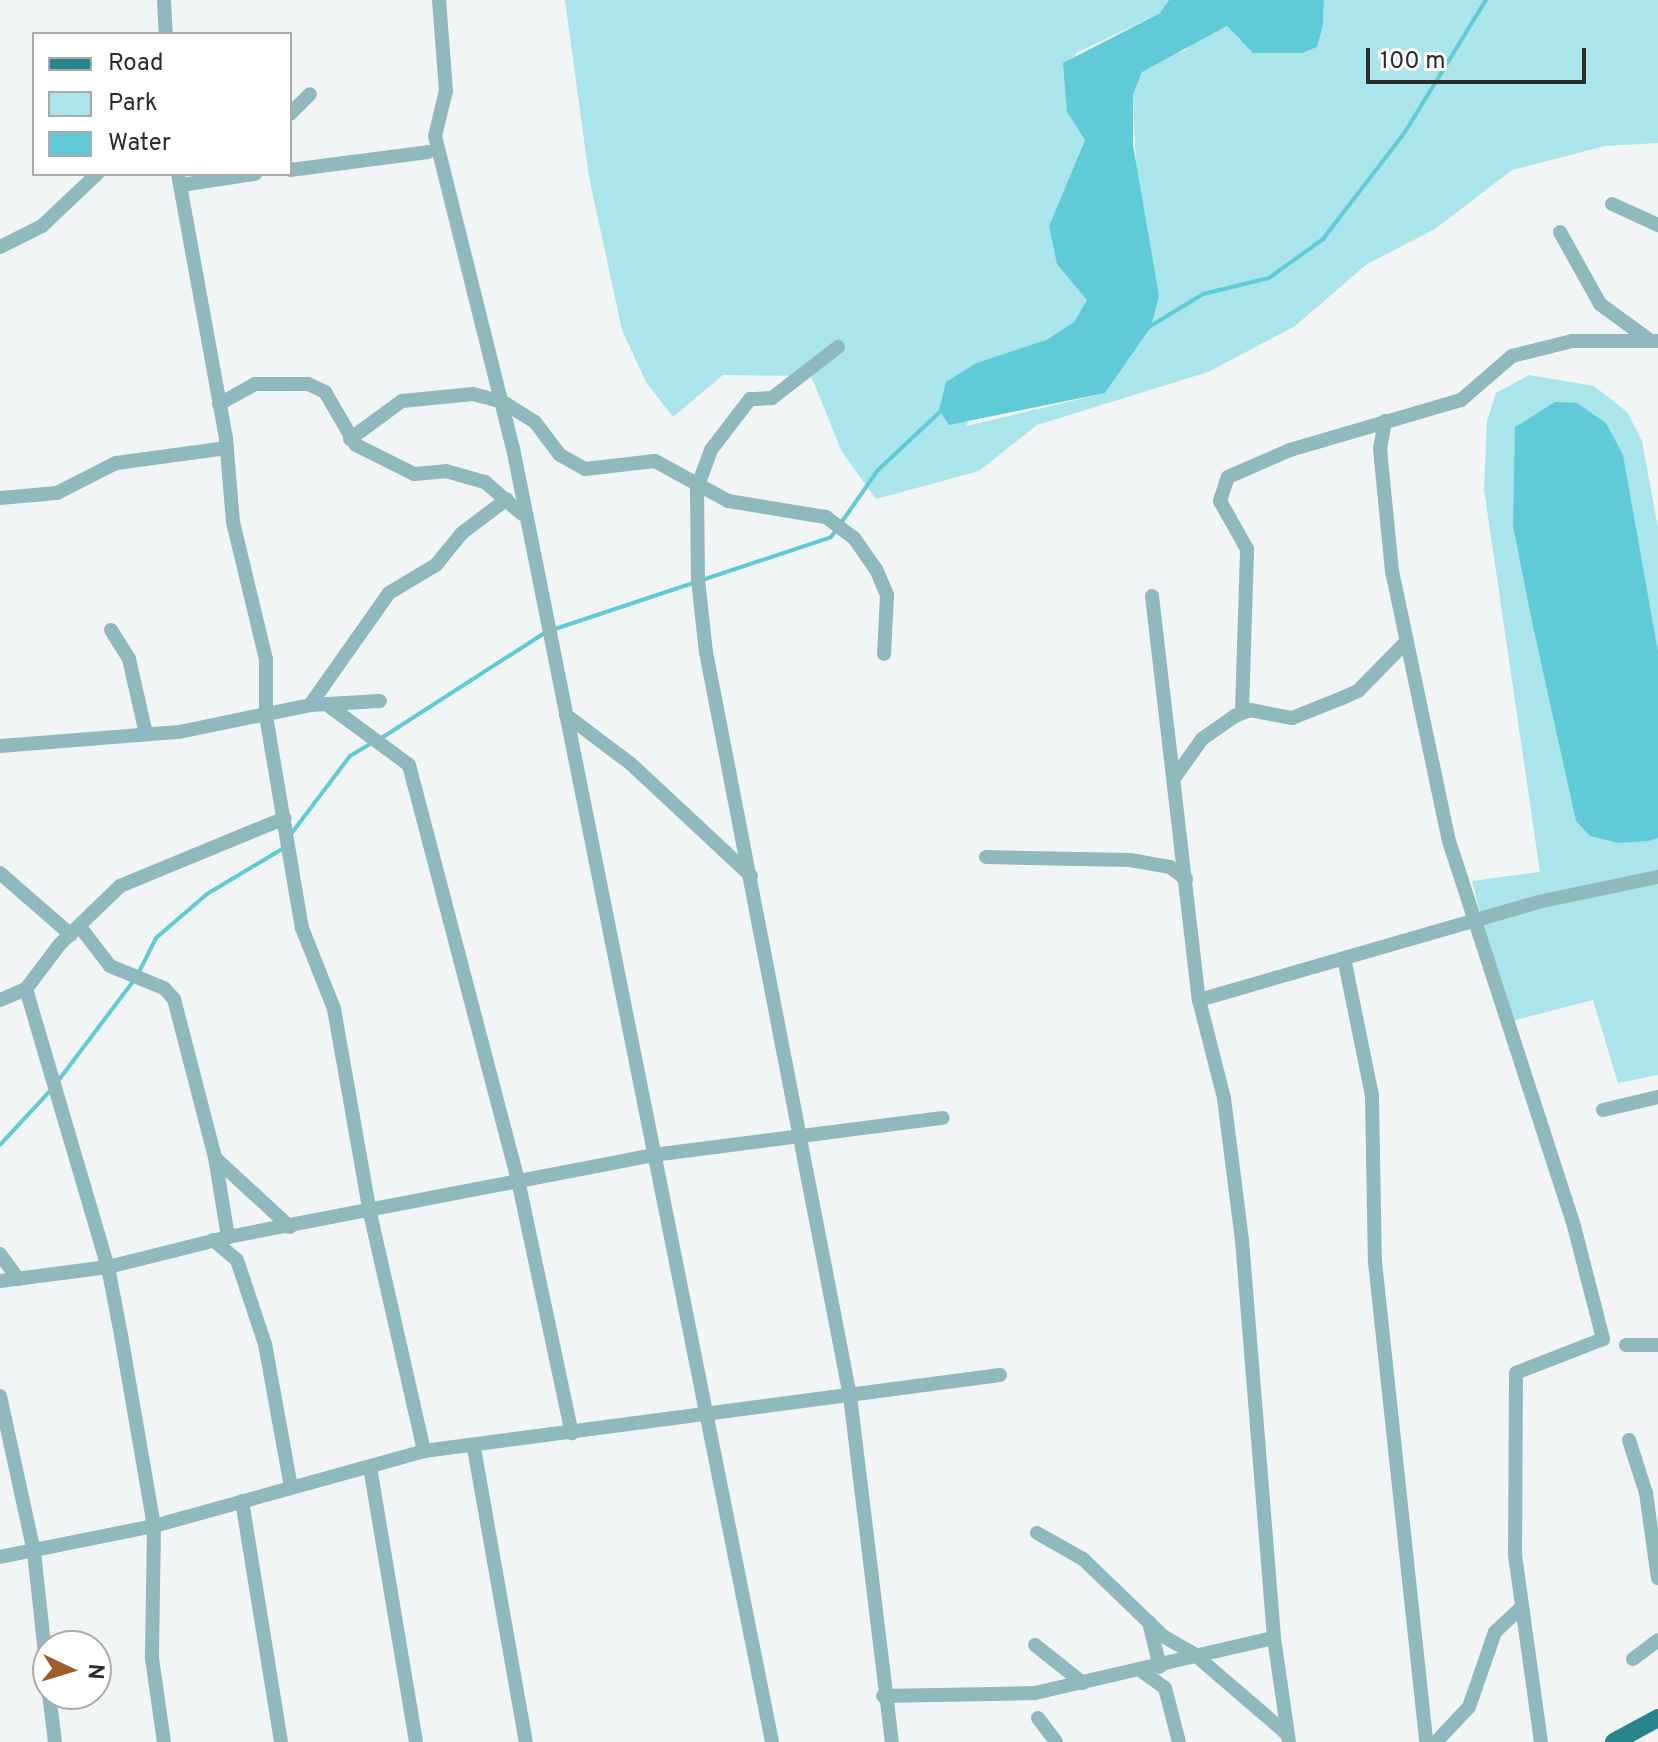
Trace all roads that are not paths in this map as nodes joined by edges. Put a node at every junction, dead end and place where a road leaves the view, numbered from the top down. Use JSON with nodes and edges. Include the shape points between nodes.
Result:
{"nodes":[{"id":1,"x":164,"y":0,"type":"edge"},
{"id":2,"x":439,"y":0,"type":"edge"},
{"id":3,"x":166,"y":32,"type":"edge"},
{"id":4,"x":310,"y":94,"type":"dead end"},
{"id":5,"x":292,"y":112,"type":"edge"},
{"id":6,"x":428,"y":152,"type":"dead end"},
{"id":7,"x":292,"y":170,"type":"edge"},
{"id":8,"x":95,"y":176,"type":"edge"},
{"id":9,"x":229,"y":176,"type":"edge"},
{"id":10,"x":179,"y":180,"type":"edge"},
{"id":11,"x":1612,"y":204,"type":"dead end"},
{"id":12,"x":1658,"y":225,"type":"edge"},
{"id":13,"x":1560,"y":232,"type":"dead end"},
{"id":14,"x":0,"y":247,"type":"edge"},
{"id":15,"x":1655,"y":341,"type":"edge"},
{"id":16,"x":838,"y":347,"type":"dead end"},
{"id":17,"x":503,"y":402,"type":"junction"},
{"id":18,"x":219,"y":404,"type":"junction"},
{"id":19,"x":1385,"y":421,"type":"junction"},
{"id":20,"x":350,"y":439,"type":"junction"},
{"id":21,"x":227,"y":448,"type":"junction"},
{"id":22,"x":697,"y":488,"type":"junction"},
{"id":23,"x":0,"y":498,"type":"edge"},
{"id":24,"x":507,"y":499,"type":"junction"},
{"id":25,"x":523,"y":514,"type":"junction"},
{"id":26,"x":1152,"y":596,"type":"dead end"},
{"id":27,"x":111,"y":630,"type":"dead end"},
{"id":28,"x":1407,"y":641,"type":"junction"},
{"id":29,"x":884,"y":654,"type":"dead end"},
{"id":30,"x":380,"y":701,"type":"dead end"},
{"id":31,"x":310,"y":705,"type":"junction"},
{"id":32,"x":329,"y":706,"type":"junction"},
{"id":33,"x":1242,"y":711,"type":"junction"},
{"id":34,"x":566,"y":715,"type":"junction"},
{"id":35,"x":266,"y":716,"type":"junction"},
{"id":36,"x":146,"y":734,"type":"junction"},
{"id":37,"x":0,"y":746,"type":"edge"},
{"id":38,"x":1175,"y":777,"type":"junction"},
{"id":39,"x":285,"y":818,"type":"junction"},
{"id":40,"x":986,"y":857,"type":"dead end"},
{"id":41,"x":0,"y":873,"type":"edge"},
{"id":42,"x":751,"y":877,"type":"junction"},
{"id":43,"x":1658,"y":877,"type":"edge"},
{"id":44,"x":1186,"y":879,"type":"junction"},
{"id":45,"x":1474,"y":923,"type":"junction"},
{"id":46,"x":76,"y":931,"type":"junction"},
{"id":47,"x":1344,"y":958,"type":"junction"},
{"id":48,"x":26,"y":989,"type":"junction"},
{"id":49,"x":0,"y":1000,"type":"edge"},
{"id":50,"x":1199,"y":1000,"type":"junction"},
{"id":51,"x":1656,"y":1100,"type":"edge"},
{"id":52,"x":1603,"y":1110,"type":"dead end"},
{"id":53,"x":943,"y":1118,"type":"dead end"},
{"id":54,"x":800,"y":1136,"type":"junction"},
{"id":55,"x":653,"y":1155,"type":"junction"},
{"id":56,"x":215,"y":1157,"type":"junction"},
{"id":57,"x":518,"y":1180,"type":"junction"},
{"id":58,"x":370,"y":1213,"type":"junction"},
{"id":59,"x":290,"y":1227,"type":"junction"},
{"id":60,"x":220,"y":1238,"type":"junction"},
{"id":61,"x":0,"y":1254,"type":"edge"},
{"id":62,"x":108,"y":1267,"type":"junction"},
{"id":63,"x":18,"y":1279,"type":"junction"},
{"id":64,"x":0,"y":1281,"type":"edge"},
{"id":65,"x":1626,"y":1345,"type":"dead end"},
{"id":66,"x":1658,"y":1345,"type":"edge"},
{"id":67,"x":1000,"y":1375,"type":"dead end"},
{"id":68,"x":0,"y":1396,"type":"edge"},
{"id":69,"x":850,"y":1396,"type":"junction"},
{"id":70,"x":710,"y":1411,"type":"junction"},
{"id":71,"x":572,"y":1433,"type":"junction"},
{"id":72,"x":1629,"y":1440,"type":"dead end"},
{"id":73,"x":474,"y":1448,"type":"junction"},
{"id":74,"x":424,"y":1451,"type":"junction"},
{"id":75,"x":370,"y":1467,"type":"junction"},
{"id":76,"x":291,"y":1487,"type":"junction"},
{"id":77,"x":1658,"y":1496,"type":"edge"},
{"id":78,"x":242,"y":1501,"type":"junction"},
{"id":79,"x":1649,"y":1515,"type":"junction"},
{"id":80,"x":154,"y":1526,"type":"junction"},
{"id":81,"x":1037,"y":1533,"type":"dead end"},
{"id":82,"x":34,"y":1552,"type":"junction"},
{"id":83,"x":0,"y":1557,"type":"edge"},
{"id":84,"x":1658,"y":1578,"type":"edge"},
{"id":85,"x":1522,"y":1607,"type":"junction"},
{"id":86,"x":1148,"y":1622,"type":"junction"},
{"id":87,"x":42,"y":1630,"type":"edge"},
{"id":88,"x":1274,"y":1638,"type":"junction"},
{"id":89,"x":1658,"y":1640,"type":"edge"},
{"id":90,"x":1035,"y":1645,"type":"dead end"},
{"id":91,"x":1194,"y":1654,"type":"junction"},
{"id":92,"x":1633,"y":1659,"type":"dead end"},
{"id":93,"x":1160,"y":1667,"type":"junction"},
{"id":94,"x":1143,"y":1672,"type":"junction"},
{"id":95,"x":1083,"y":1683,"type":"junction"},
{"id":96,"x":883,"y":1696,"type":"junction"},
{"id":97,"x":51,"y":1710,"type":"edge"},
{"id":98,"x":1038,"y":1718,"type":"dead end"},
{"id":99,"x":1658,"y":1718,"type":"edge"},
{"id":100,"x":1289,"y":1739,"type":"edge"},
{"id":101,"x":55,"y":1742,"type":"edge"},
{"id":102,"x":164,"y":1742,"type":"edge"},
{"id":103,"x":281,"y":1742,"type":"edge"},
{"id":104,"x":416,"y":1742,"type":"edge"},
{"id":105,"x":526,"y":1742,"type":"edge"},
{"id":106,"x":772,"y":1742,"type":"edge"},
{"id":107,"x":892,"y":1742,"type":"edge"},
{"id":108,"x":1056,"y":1742,"type":"edge"},
{"id":109,"x":1179,"y":1742,"type":"edge"},
{"id":110,"x":1426,"y":1742,"type":"edge"},
{"id":111,"x":1436,"y":1742,"type":"edge"},
{"id":112,"x":1541,"y":1742,"type":"edge"},
{"id":113,"x":1614,"y":1742,"type":"edge"}],
"edges":[{"from":1,"to":3,"type":"street"},
{"from":2,"to":17,"type":"street","via":[[446,91],[435,136]]},
{"from":4,"to":5,"type":"street"},
{"from":6,"to":7,"type":"street"},
{"from":8,"to":14,"type":"street","via":[[42,226]]},
{"from":9,"to":10,"type":"street"},
{"from":10,"to":18,"type":"street"},
{"from":11,"to":12,"type":"street"},
{"from":13,"to":15,"type":"street","via":[[1600,304]]},
{"from":15,"to":19,"type":"street","via":[[1572,341],[1530,351],[1504,361],[1461,400]]},
{"from":16,"to":22,"type":"street","via":[[772,398],[750,399],[711,450]]},
{"from":17,"to":20,"type":"street","via":[[452,393],[402,401]]},
{"from":17,"to":22,"type":"street","via":[[535,422],[560,455],[585,469],[645,459],[665,465]]},
{"from":17,"to":25,"type":"street"},
{"from":18,"to":20,"type":"street","via":[[255,384],[308,384],[325,392]]},
{"from":18,"to":21,"type":"street"},
{"from":19,"to":28,"type":"street","via":[[1380,449],[1392,571]]},
{"from":19,"to":33,"type":"street","via":[[1247,466],[1223,484],[1220,501],[1247,549]]},
{"from":20,"to":24,"type":"street","via":[[407,472],[468,476]]},
{"from":21,"to":23,"type":"street","via":[[116,463],[57,493]]},
{"from":21,"to":35,"type":"street","via":[[239,556],[266,659]]},
{"from":22,"to":29,"type":"street","via":[[728,501],[803,509],[840,524],[861,546],[887,595]]},
{"from":22,"to":42,"type":"street","via":[[706,652]]},
{"from":24,"to":25,"type":"street"},
{"from":24,"to":31,"type":"street","via":[[462,533],[436,565],[389,593]]},
{"from":25,"to":34,"type":"street"},
{"from":26,"to":38,"type":"street"},
{"from":27,"to":36,"type":"street","via":[[129,659]]},
{"from":28,"to":33,"type":"street","via":[[1358,691],[1340,699],[1292,718]]},
{"from":28,"to":45,"type":"street","via":[[1449,841]]},
{"from":30,"to":32,"type":"street"},
{"from":31,"to":32,"type":"street"},
{"from":31,"to":35,"type":"street"},
{"from":32,"to":57,"type":"street","via":[[409,765]]},
{"from":33,"to":38,"type":"street","via":[[1202,739]]},
{"from":34,"to":42,"type":"street","via":[[631,764]]},
{"from":34,"to":55,"type":"street"},
{"from":35,"to":36,"type":"street"},
{"from":35,"to":39,"type":"street"},
{"from":36,"to":37,"type":"street"},
{"from":38,"to":44,"type":"street"},
{"from":39,"to":46,"type":"street","via":[[131,881]]},
{"from":39,"to":58,"type":"street","via":[[302,928],[334,1009]]},
{"from":40,"to":44,"type":"street","via":[[1130,860],[1170,867]]},
{"from":41,"to":46,"type":"street"},
{"from":42,"to":54,"type":"street"},
{"from":43,"to":45,"type":"street","via":[[1605,885]]},
{"from":44,"to":50,"type":"street"},
{"from":45,"to":47,"type":"street"},
{"from":45,"to":85,"type":"street","via":[[1574,1226],[1603,1339],[1516,1373],[1515,1555]]},
{"from":46,"to":48,"type":"street"},
{"from":46,"to":56,"type":"street","via":[[110,966],[164,988],[174,999]]},
{"from":47,"to":50,"type":"street"},
{"from":47,"to":110,"type":"street","via":[[1372,1096],[1375,1262]]},
{"from":48,"to":49,"type":"street"},
{"from":48,"to":62,"type":"street"},
{"from":50,"to":88,"type":"street","via":[[1224,1098],[1242,1240]]},
{"from":51,"to":52,"type":"street"},
{"from":53,"to":54,"type":"street"},
{"from":54,"to":55,"type":"street"},
{"from":54,"to":69,"type":"street"},
{"from":55,"to":57,"type":"street"},
{"from":55,"to":70,"type":"street"},
{"from":56,"to":59,"type":"street"},
{"from":56,"to":60,"type":"street"},
{"from":57,"to":58,"type":"street"},
{"from":57,"to":71,"type":"street"},
{"from":58,"to":59,"type":"street"},
{"from":58,"to":74,"type":"street"},
{"from":59,"to":60,"type":"street"},
{"from":60,"to":62,"type":"street"},
{"from":60,"to":76,"type":"street","via":[[237,1260],[265,1344]]},
{"from":61,"to":63,"type":"street"},
{"from":62,"to":63,"type":"street"},
{"from":62,"to":80,"type":"street"},
{"from":63,"to":64,"type":"street"},
{"from":65,"to":66,"type":"street"},
{"from":67,"to":69,"type":"street"},
{"from":68,"to":82,"type":"street"},
{"from":69,"to":70,"type":"street"},
{"from":69,"to":96,"type":"street"},
{"from":70,"to":71,"type":"street"},
{"from":70,"to":106,"type":"street"},
{"from":71,"to":73,"type":"street"},
{"from":72,"to":79,"type":"street"},
{"from":73,"to":74,"type":"street"},
{"from":73,"to":105,"type":"street"},
{"from":74,"to":75,"type":"street"},
{"from":75,"to":76,"type":"street"},
{"from":75,"to":104,"type":"street"},
{"from":76,"to":78,"type":"street"},
{"from":77,"to":79,"type":"street"},
{"from":78,"to":80,"type":"street"},
{"from":78,"to":103,"type":"street"},
{"from":79,"to":84,"type":"street"},
{"from":80,"to":82,"type":"street"},
{"from":80,"to":102,"type":"street","via":[[151,1627]]},
{"from":81,"to":86,"type":"street","via":[[1083,1559]]},
{"from":82,"to":83,"type":"street"},
{"from":82,"to":87,"type":"street"},
{"from":85,"to":111,"type":"street","via":[[1495,1632],[1469,1707]]},
{"from":85,"to":112,"type":"street"},
{"from":86,"to":91,"type":"street"},
{"from":86,"to":93,"type":"street"},
{"from":88,"to":91,"type":"street"},
{"from":88,"to":100,"type":"street"},
{"from":89,"to":92,"type":"street"},
{"from":90,"to":95,"type":"street"},
{"from":91,"to":93,"type":"street"},
{"from":91,"to":100,"type":"street"},
{"from":93,"to":94,"type":"street"},
{"from":94,"to":95,"type":"street"},
{"from":94,"to":109,"type":"street","via":[[1165,1688]]},
{"from":95,"to":96,"type":"street","via":[[991,1698]]},
{"from":96,"to":107,"type":"street"},
{"from":97,"to":101,"type":"street"},
{"from":98,"to":108,"type":"street"},
{"from":99,"to":113,"type":"main road"}]}
